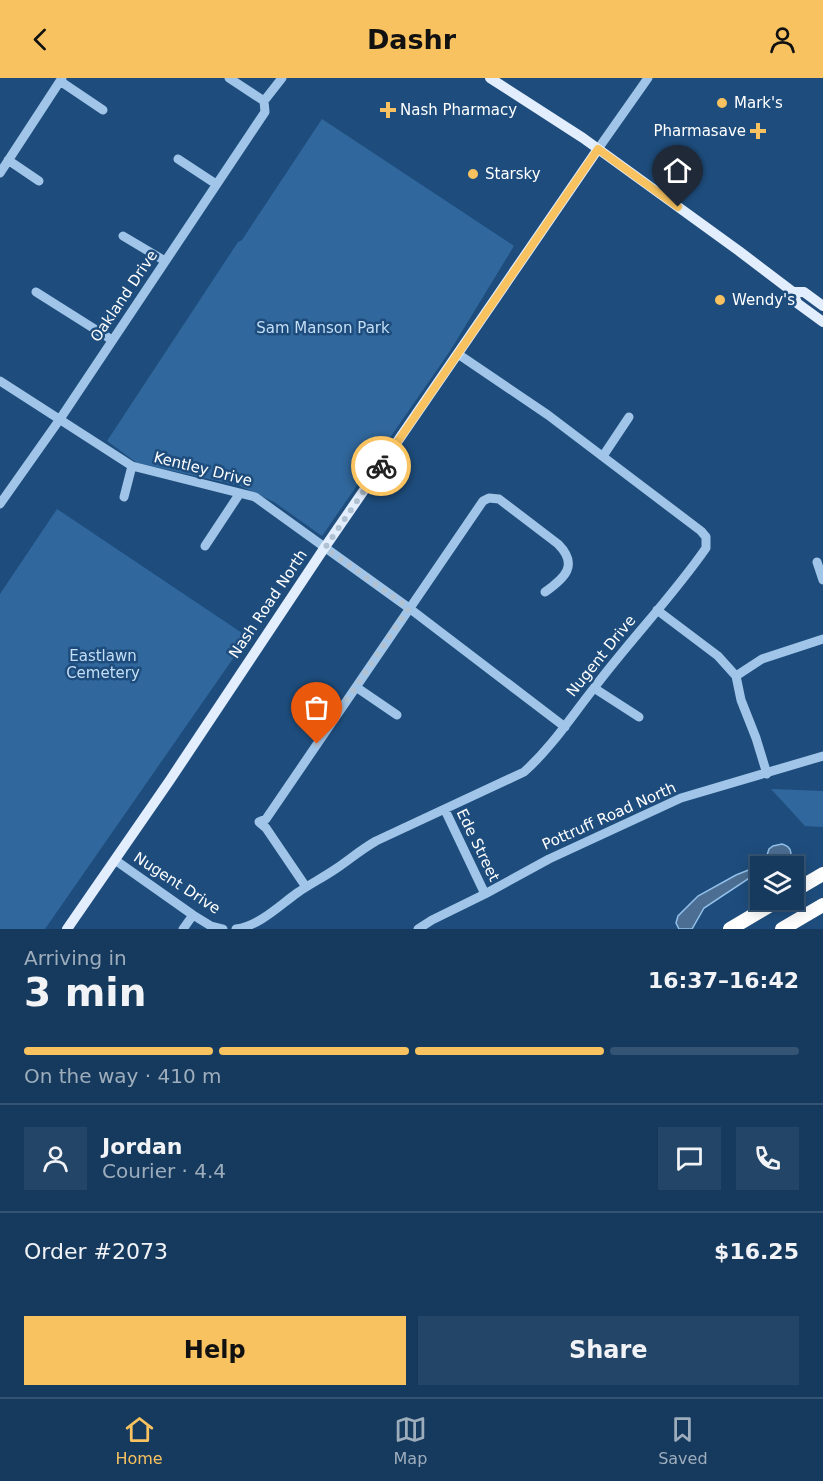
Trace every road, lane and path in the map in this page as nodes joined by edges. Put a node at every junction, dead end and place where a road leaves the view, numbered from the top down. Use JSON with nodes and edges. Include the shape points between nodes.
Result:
{"nodes":[{"id":1,"x":229,"y":78,"type":"edge"},
{"id":2,"x":282,"y":78,"type":"edge"},
{"id":3,"x":490,"y":78,"type":"edge"},
{"id":4,"x":648,"y":78,"type":"edge"},
{"id":5,"x":61,"y":80,"type":"edge"},
{"id":6,"x":264,"y":101,"type":"junction"},
{"id":7,"x":103,"y":110,"type":"dead end"},
{"id":8,"x":598,"y":149,"type":"junction"},
{"id":9,"x":178,"y":159,"type":"dead end"},
{"id":10,"x":8,"y":160,"type":"junction"},
{"id":11,"x":0,"y":173,"type":"edge"},
{"id":12,"x":39,"y":182,"type":"dead end"},
{"id":13,"x":216,"y":184,"type":"junction"},
{"id":14,"x":123,"y":236,"type":"dead end"},
{"id":15,"x":165,"y":261,"type":"junction"},
{"id":16,"x":36,"y":292,"type":"dead end"},
{"id":17,"x":793,"y":292,"type":"junction"},
{"id":18,"x":823,"y":306,"type":"edge"},
{"id":19,"x":823,"y":322,"type":"edge"},
{"id":20,"x":112,"y":340,"type":"junction"},
{"id":21,"x":458,"y":354,"type":"junction"},
{"id":22,"x":0,"y":381,"type":"edge"},
{"id":23,"x":629,"y":417,"type":"dead end"},
{"id":24,"x":60,"y":419,"type":"junction"},
{"id":25,"x":603,"y":456,"type":"junction"},
{"id":26,"x":132,"y":466,"type":"junction"},
{"id":27,"x":240,"y":493,"type":"junction"},
{"id":28,"x":124,"y":497,"type":"dead end"},
{"id":29,"x":0,"y":504,"type":"edge"},
{"id":30,"x":205,"y":546,"type":"dead end"},
{"id":31,"x":325,"y":548,"type":"junction"},
{"id":32,"x":817,"y":562,"type":"dead end"},
{"id":33,"x":823,"y":580,"type":"edge"},
{"id":34,"x":545,"y":592,"type":"dead end"},
{"id":35,"x":409,"y":608,"type":"junction"},
{"id":36,"x":657,"y":610,"type":"junction"},
{"id":37,"x":823,"y":639,"type":"edge"},
{"id":38,"x":736,"y":676,"type":"junction"},
{"id":39,"x":356,"y":687,"type":"junction"},
{"id":40,"x":594,"y":688,"type":"junction"},
{"id":41,"x":398,"y":715,"type":"dead end"},
{"id":42,"x":639,"y":717,"type":"dead end"},
{"id":43,"x":565,"y":727,"type":"junction"},
{"id":44,"x":823,"y":756,"type":"edge"},
{"id":45,"x":767,"y":774,"type":"junction"},
{"id":46,"x":445,"y":810,"type":"junction"},
{"id":47,"x":115,"y":860,"type":"junction"},
{"id":48,"x":823,"y":874,"type":"edge"},
{"id":49,"x":804,"y":885,"type":"edge"},
{"id":50,"x":306,"y":887,"type":"junction"},
{"id":51,"x":485,"y":894,"type":"junction"},
{"id":52,"x":823,"y":905,"type":"edge"},
{"id":53,"x":762,"y":910,"type":"edge"},
{"id":54,"x":193,"y":915,"type":"junction"},
{"id":55,"x":67,"y":929,"type":"edge"},
{"id":56,"x":183,"y":929,"type":"edge"},
{"id":57,"x":223,"y":929,"type":"edge"},
{"id":58,"x":236,"y":929,"type":"edge"},
{"id":59,"x":418,"y":929,"type":"edge"},
{"id":60,"x":730,"y":929,"type":"edge"},
{"id":61,"x":782,"y":929,"type":"edge"}],
"edges":[{"from":1,"to":6,"type":"street"},
{"from":2,"to":6,"type":"street","name":"Oakland Drive"},
{"from":3,"to":8,"type":"main road"},
{"from":4,"to":8,"type":"street"},
{"from":5,"to":7,"type":"street"},
{"from":5,"to":10,"type":"street"},
{"from":6,"to":13,"type":"street","name":"Oakland Drive","via":[[265,111]]},
{"from":8,"to":17,"type":"main road"},
{"from":8,"to":21,"type":"main road","name":"Nash Road North"},
{"from":9,"to":13,"type":"street"},
{"from":10,"to":11,"type":"street"},
{"from":10,"to":12,"type":"street"},
{"from":13,"to":15,"type":"street","name":"Oakland Drive"},
{"from":14,"to":15,"type":"street"},
{"from":15,"to":20,"type":"street","name":"Oakland Drive"},
{"from":16,"to":20,"type":"street"},
{"from":17,"to":18,"type":"main road","via":[[804,292]]},
{"from":17,"to":19,"type":"main road","via":[[797,303]]},
{"from":20,"to":24,"type":"street","name":"Oakland Drive"},
{"from":21,"to":25,"type":"street","name":"Nugent Drive"},
{"from":21,"to":31,"type":"main road","name":"Nash Road North"},
{"from":22,"to":24,"type":"street","name":"Kentley Drive"},
{"from":23,"to":25,"type":"street"},
{"from":24,"to":26,"type":"street","name":"Kentley Drive"},
{"from":24,"to":29,"type":"street","name":"Oakland Drive"},
{"from":25,"to":36,"type":"street","name":"Nugent Drive","via":[[706,537],[706,548]]},
{"from":26,"to":27,"type":"street","name":"Kentley Drive"},
{"from":26,"to":28,"type":"street"},
{"from":27,"to":30,"type":"street"},
{"from":27,"to":31,"type":"street","name":"Kentley Drive","via":[[255,497]]},
{"from":31,"to":35,"type":"street","name":"Kentley Drive"},
{"from":31,"to":47,"type":"main road","name":"Nash Road North"},
{"from":32,"to":33,"type":"street"},
{"from":34,"to":35,"type":"street","via":[[566,571],[566,552],[499,499],[489,498],[477,508]]},
{"from":35,"to":39,"type":"street"},
{"from":35,"to":43,"type":"street","name":"Kentley Drive"},
{"from":36,"to":38,"type":"street","via":[[718,656]]},
{"from":36,"to":40,"type":"street","name":"Nugent Drive"},
{"from":37,"to":38,"type":"street","via":[[762,659]]},
{"from":38,"to":45,"type":"street"},
{"from":39,"to":41,"type":"street"},
{"from":39,"to":50,"type":"street","via":[[266,819],[259,822]]},
{"from":40,"to":42,"type":"street"},
{"from":40,"to":43,"type":"street","name":"Nugent Drive"},
{"from":43,"to":46,"type":"street","name":"Nugent Drive","via":[[524,772]]},
{"from":44,"to":45,"type":"street","name":"Pottruff Road North"},
{"from":45,"to":51,"type":"street","name":"Pottruff Road North","via":[[681,798],[549,859]]},
{"from":46,"to":50,"type":"street","name":"Nugent Drive","via":[[359,851]]},
{"from":46,"to":51,"type":"street","name":"Ede Street"},
{"from":47,"to":54,"type":"street","name":"Nugent Drive"},
{"from":47,"to":55,"type":"main road","name":"Nash Road North"},
{"from":48,"to":49,"type":"highway"},
{"from":50,"to":58,"type":"street","name":"Nugent Drive","via":[[246,928]]},
{"from":51,"to":59,"type":"street","name":"Pottruff Road North"},
{"from":52,"to":61,"type":"highway"},
{"from":53,"to":60,"type":"highway"},
{"from":54,"to":56,"type":"street"},
{"from":54,"to":57,"type":"street","name":"Nugent Drive"}]}
